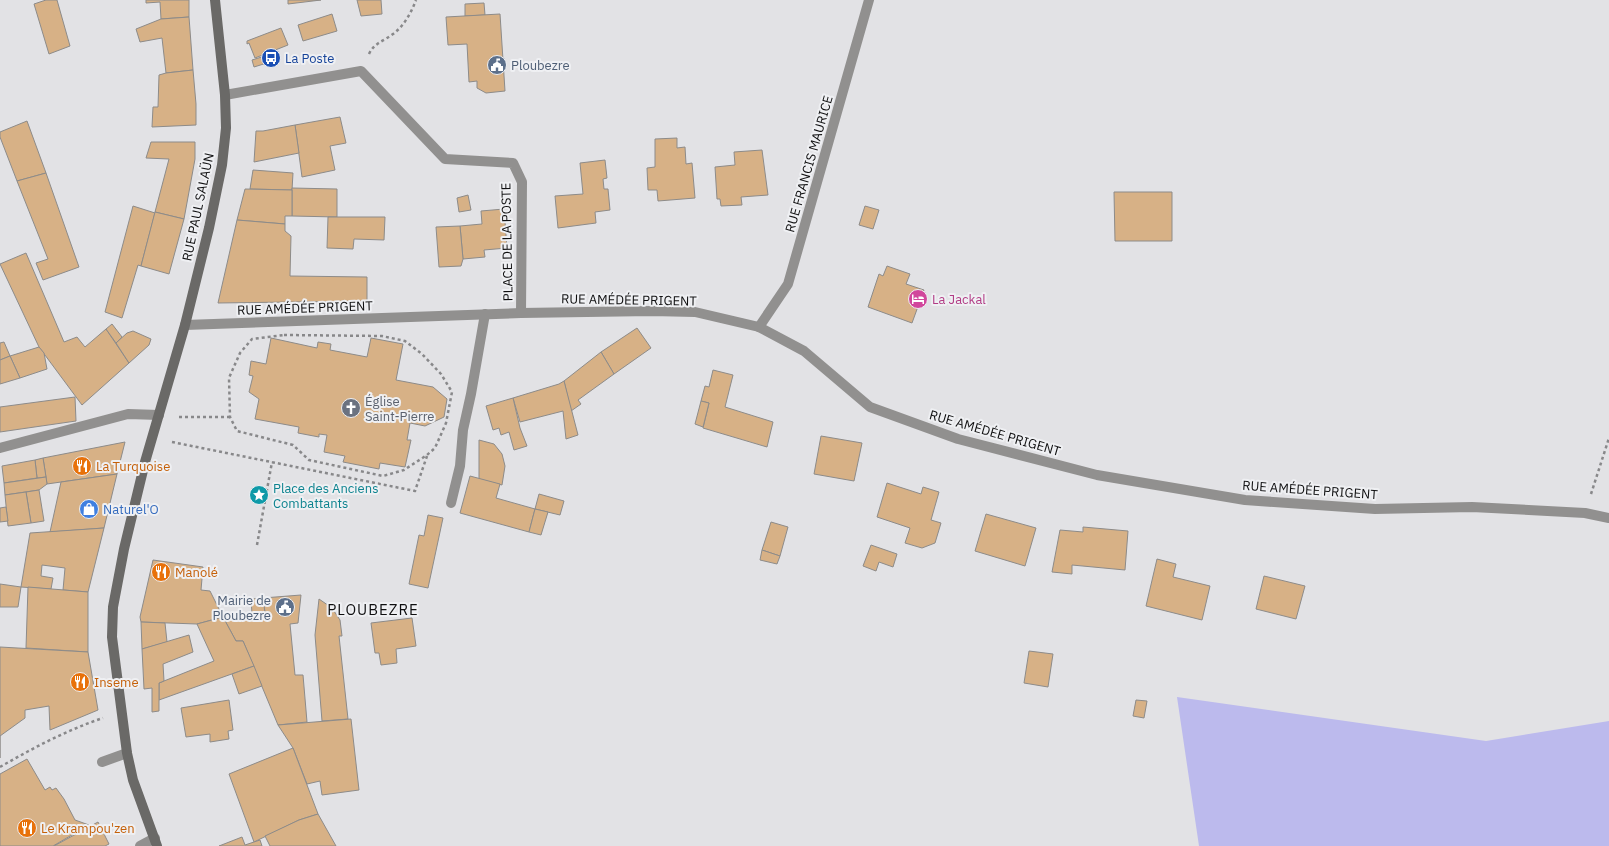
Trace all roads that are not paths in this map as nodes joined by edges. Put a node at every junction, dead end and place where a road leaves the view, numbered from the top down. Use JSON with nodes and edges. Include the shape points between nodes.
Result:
{"nodes":[{"id":1,"x":215,"y":0,"type":"edge"},
{"id":2,"x":869,"y":0,"type":"edge"},
{"id":3,"x":225,"y":95,"type":"junction"},
{"id":4,"x":521,"y":313,"type":"junction"},
{"id":5,"x":485,"y":314,"type":"junction"},
{"id":6,"x":185,"y":325,"type":"junction"},
{"id":7,"x":759,"y":327,"type":"junction"},
{"id":8,"x":159,"y":415,"type":"junction"},
{"id":9,"x":0,"y":448,"type":"edge"},
{"id":10,"x":451,"y":503,"type":"dead end"},
{"id":11,"x":1609,"y":518,"type":"edge"},
{"id":12,"x":126,"y":753,"type":"junction"},
{"id":13,"x":102,"y":762,"type":"dead end"},
{"id":14,"x":156,"y":842,"type":"edge"},
{"id":15,"x":140,"y":846,"type":"edge"}],
"edges":[{"from":1,"to":3,"type":"main road","name":"RUE PAUL SALAÜN"},
{"from":2,"to":7,"type":"street","name":"RUE FRANCIS MAURICE","via":[[788,284]]},
{"from":3,"to":4,"type":"street","name":"PLACE DE LA POSTE","via":[[361,71],[445,159],[513,163],[522,182]]},
{"from":3,"to":6,"type":"main road","name":"RUE PAUL SALAÜN","via":[[226,128],[222,165]]},
{"from":4,"to":5,"type":"street","name":"RUE AMÉDÉE PRIGENT"},
{"from":4,"to":7,"type":"street","name":"RUE AMÉDÉE PRIGENT","via":[[695,312]]},
{"from":5,"to":6,"type":"street","name":"RUE AMÉDÉE PRIGENT"},
{"from":5,"to":10,"type":"street","via":[[463,430],[460,466]]},
{"from":6,"to":8,"type":"main road","name":"RUE PAUL SALAÜN"},
{"from":7,"to":11,"type":"street","name":"RUE AMÉDÉE PRIGENT","via":[[804,351],[870,407],[958,439],[1097,475],[1245,500],[1375,509],[1472,507],[1585,513]]},
{"from":8,"to":9,"type":"street","via":[[128,414]]},
{"from":8,"to":12,"type":"main road","name":"RUE PAUL SALAÜN","via":[[145,462],[113,607],[112,637]]},
{"from":12,"to":13,"type":"street"},
{"from":12,"to":14,"type":"main road","name":"RUE PAUL SALAÜN"},
{"from":14,"to":15,"type":"street"}]}
